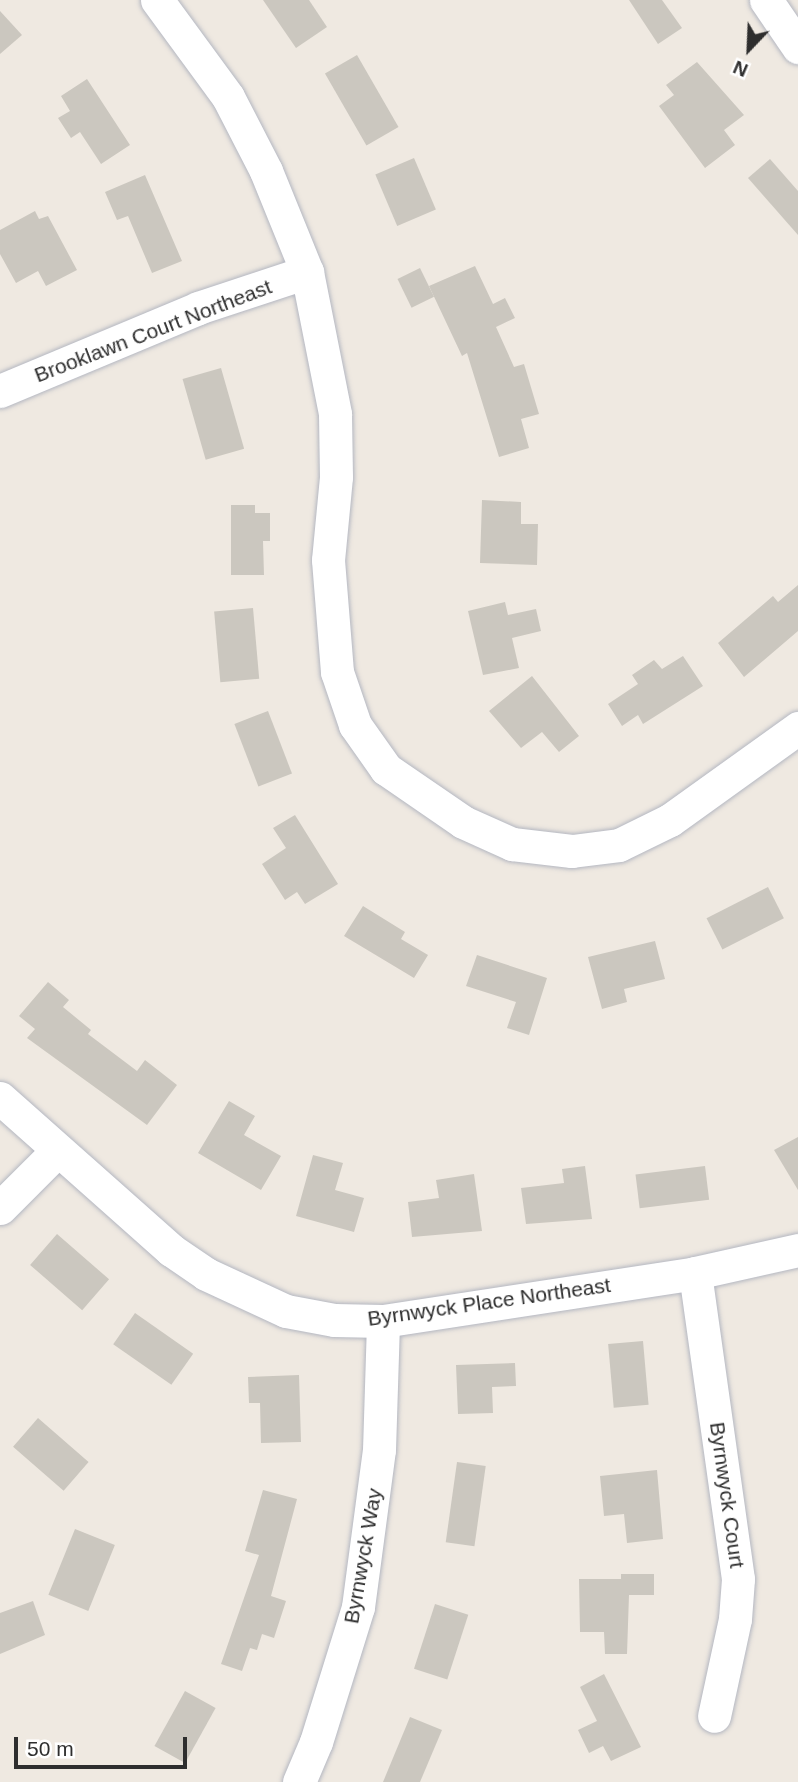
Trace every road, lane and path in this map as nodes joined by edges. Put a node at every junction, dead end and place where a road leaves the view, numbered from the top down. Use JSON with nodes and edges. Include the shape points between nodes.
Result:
{"nodes":[{"id":1,"x":158,"y":0,"type":"edge"},
{"id":2,"x":766,"y":0,"type":"edge"},
{"id":3,"x":798,"y":47,"type":"edge"},
{"id":4,"x":307,"y":272,"type":"junction"},
{"id":5,"x":0,"y":391,"type":"edge"},
{"id":6,"x":798,"y":728,"type":"edge"},
{"id":7,"x":0,"y":1098,"type":"edge"},
{"id":8,"x":56,"y":1152,"type":"junction"},
{"id":9,"x":0,"y":1208,"type":"edge"},
{"id":10,"x":798,"y":1250,"type":"edge"},
{"id":11,"x":695,"y":1273,"type":"junction"},
{"id":12,"x":383,"y":1321,"type":"junction"},
{"id":13,"x":714,"y":1716,"type":"dead end"},
{"id":14,"x":299,"y":1782,"type":"edge"}],
"edges":[{"from":1,"to":4,"type":"street","via":[[228,97],[266,171]]},
{"from":2,"to":3,"type":"street"},
{"from":4,"to":5,"type":"street","name":"Brooklawn Court Northeast","via":[[198,308]]},
{"from":4,"to":6,"type":"street","via":[[335,414],[336,477],[328,560],[337,672],[355,724],[386,769],[463,822],[512,844],[572,851],[619,845],[670,820]]},
{"from":7,"to":8,"type":"street","name":"Byrnwyck Place Northeast"},
{"from":8,"to":9,"type":"street"},
{"from":8,"to":12,"type":"street","name":"Byrnwyck Place Northeast","via":[[171,1250],[246,1296],[286,1311],[334,1320]]},
{"from":10,"to":11,"type":"street","name":"Byrnwyck Place Northeast"},
{"from":11,"to":12,"type":"street","name":"Byrnwyck Place Northeast"},
{"from":11,"to":13,"type":"street","name":"Byrnwyck Court","via":[[738,1579],[736,1619]]},
{"from":12,"to":14,"type":"street","name":"Byrnwyck Way","via":[[379,1450],[358,1607]]}]}
